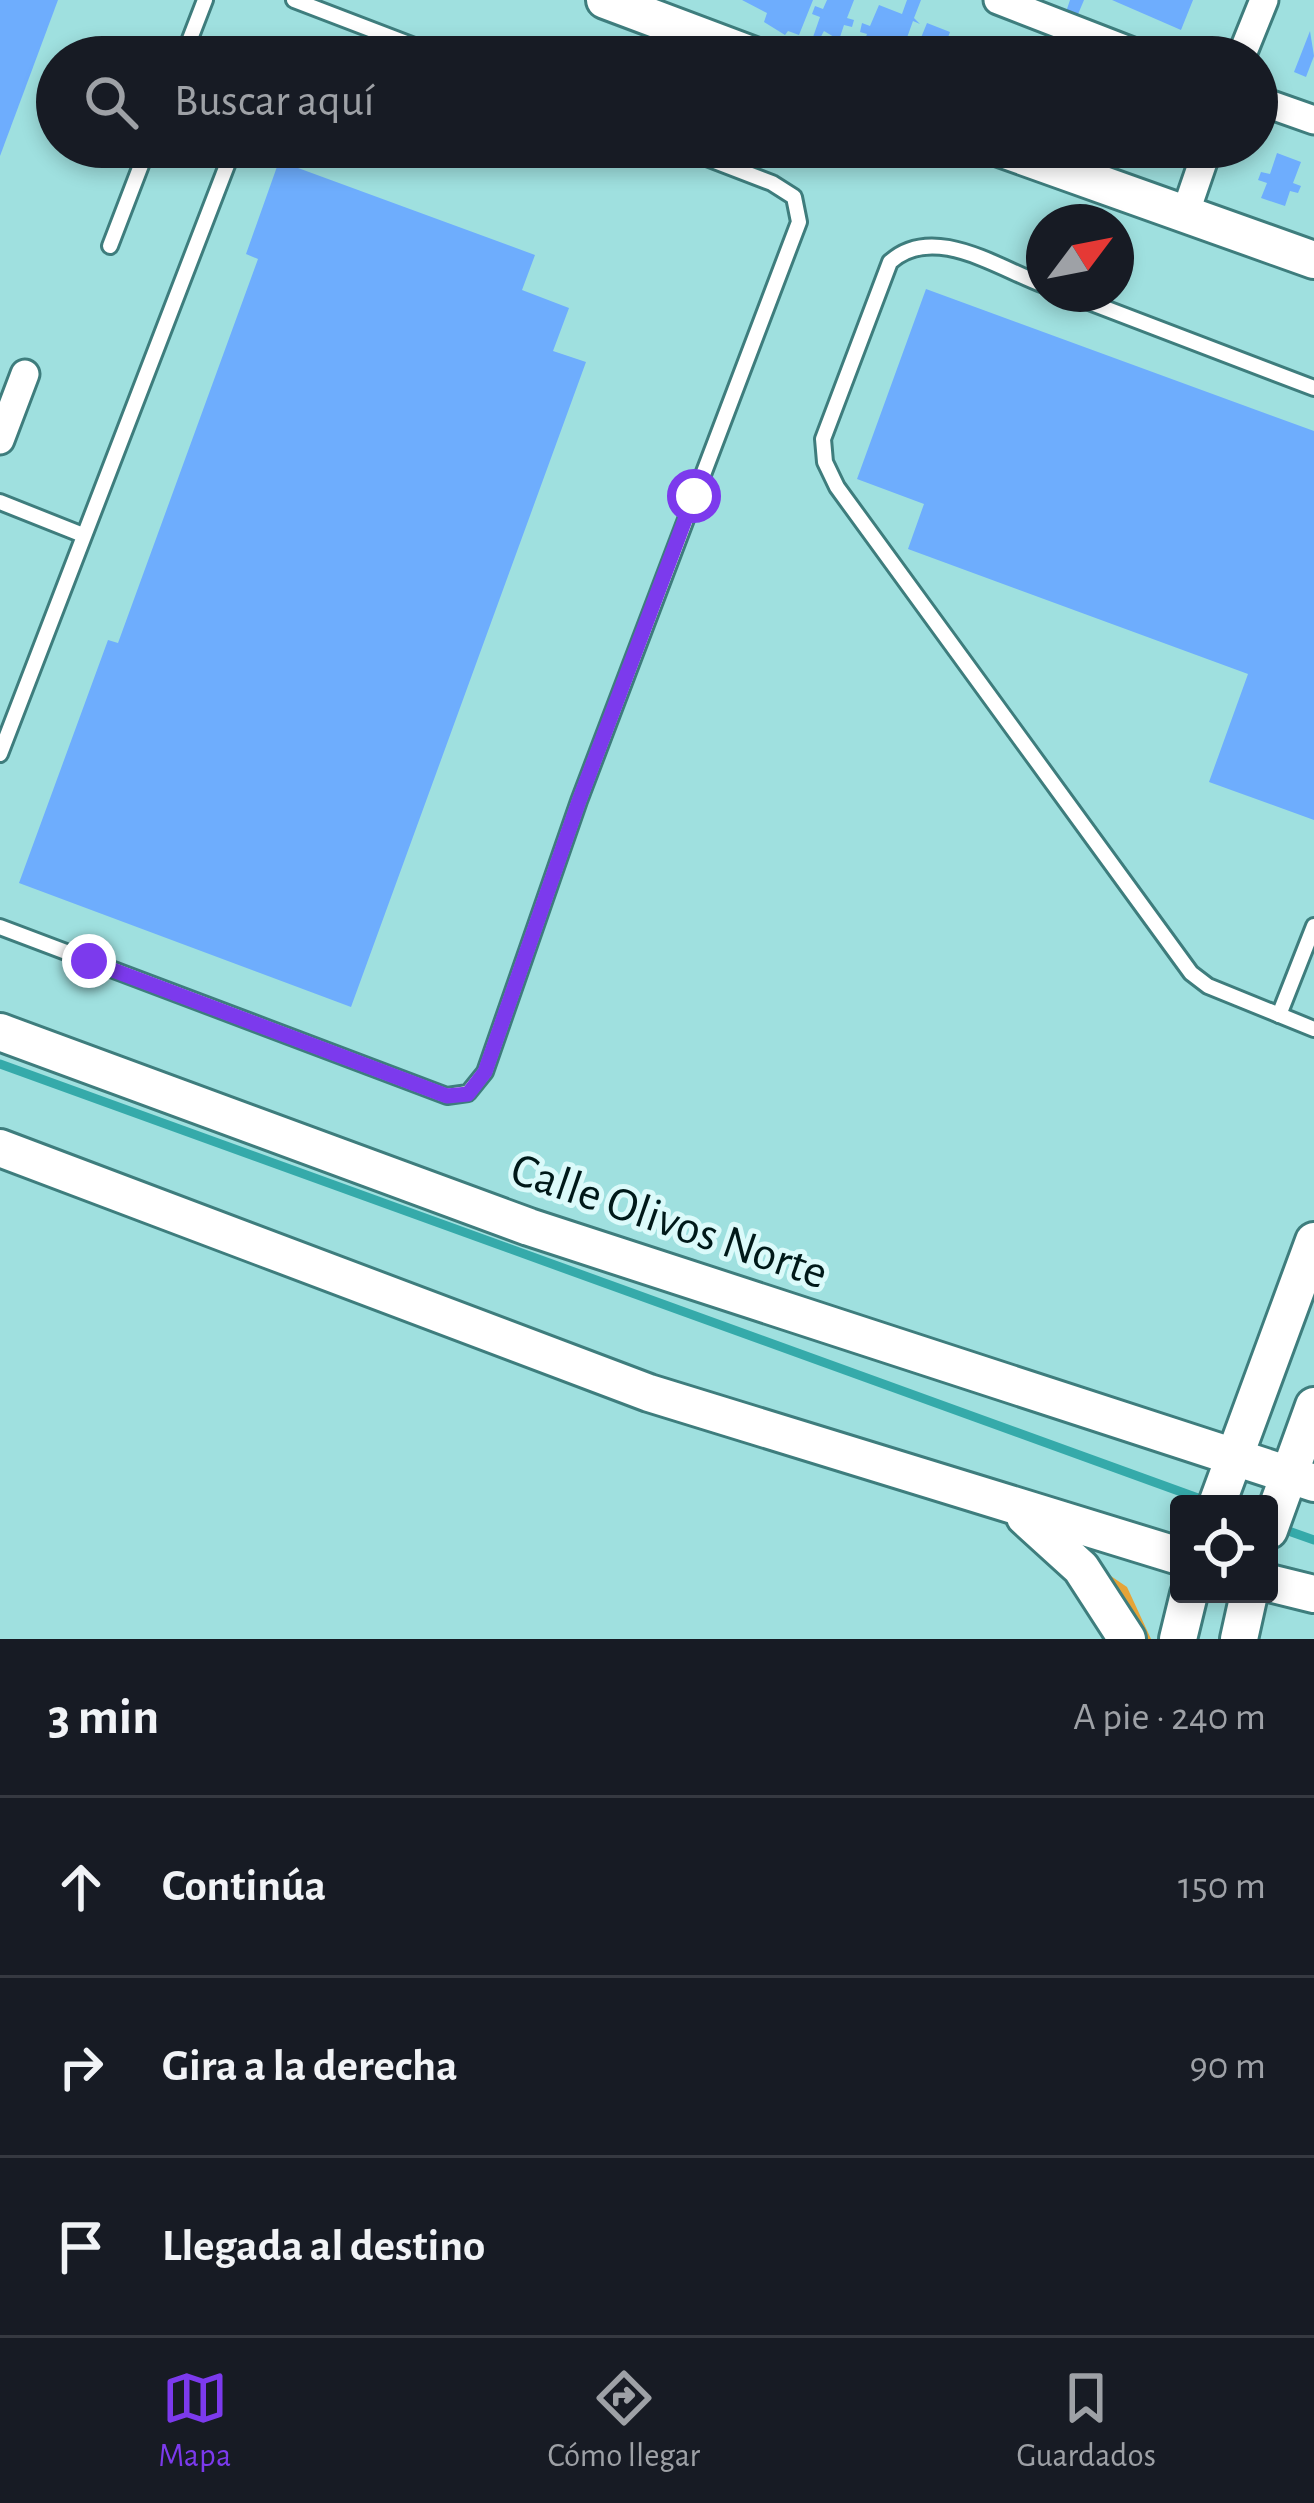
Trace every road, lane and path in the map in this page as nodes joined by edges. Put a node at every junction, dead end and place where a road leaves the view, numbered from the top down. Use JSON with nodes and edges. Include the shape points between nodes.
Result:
{"nodes":[{"id":1,"x":205,"y":0,"type":"edge"},
{"id":2,"x":295,"y":0,"type":"edge"},
{"id":3,"x":605,"y":0,"type":"edge"},
{"id":4,"x":998,"y":0,"type":"edge"},
{"id":5,"x":1264,"y":0,"type":"edge"},
{"id":6,"x":191,"y":36,"type":"edge"},
{"id":7,"x":388,"y":36,"type":"edge"},
{"id":8,"x":701,"y":36,"type":"edge"},
{"id":9,"x":1091,"y":36,"type":"edge"},
{"id":10,"x":1249,"y":36,"type":"edge"},
{"id":11,"x":1278,"y":107,"type":"edge"},
{"id":12,"x":1314,"y":120,"type":"edge"},
{"id":13,"x":140,"y":168,"type":"edge"},
{"id":14,"x":226,"y":168,"type":"edge"},
{"id":15,"x":733,"y":168,"type":"edge"},
{"id":16,"x":1053,"y":168,"type":"edge"},
{"id":17,"x":1201,"y":168,"type":"edge"},
{"id":18,"x":1184,"y":217,"type":"junction"},
{"id":19,"x":110,"y":246,"type":"dead end"},
{"id":20,"x":1314,"y":260,"type":"edge"},
{"id":21,"x":1026,"y":278,"type":"edge"},
{"id":22,"x":1115,"y":312,"type":"edge"},
{"id":23,"x":25,"y":374,"type":"dead end"},
{"id":24,"x":1314,"y":388,"type":"edge"},
{"id":25,"x":0,"y":440,"type":"edge"},
{"id":26,"x":0,"y":502,"type":"edge"},
{"id":27,"x":83,"y":535,"type":"junction"},
{"id":28,"x":0,"y":754,"type":"edge"},
{"id":29,"x":1314,"y":926,"type":"edge"},
{"id":30,"x":0,"y":927,"type":"edge"},
{"id":31,"x":1279,"y":1015,"type":"junction"},
{"id":32,"x":1314,"y":1029,"type":"edge"},
{"id":33,"x":0,"y":1032,"type":"edge"},
{"id":34,"x":0,"y":1148,"type":"edge"},
{"id":35,"x":1314,"y":1241,"type":"edge"},
{"id":36,"x":1314,"y":1406,"type":"edge"},
{"id":37,"x":1233,"y":1459,"type":"junction"},
{"id":38,"x":1301,"y":1480,"type":"edge"},
{"id":39,"x":1220,"y":1495,"type":"edge"},
{"id":40,"x":1008,"y":1503,"type":"junction"},
{"id":41,"x":1278,"y":1516,"type":"edge"},
{"id":42,"x":1170,"y":1553,"type":"edge"},
{"id":43,"x":1278,"y":1585,"type":"edge"},
{"id":44,"x":1314,"y":1594,"type":"edge"},
{"id":45,"x":1187,"y":1603,"type":"edge"},
{"id":46,"x":1247,"y":1603,"type":"edge"},
{"id":47,"x":1127,"y":1639,"type":"edge"},
{"id":48,"x":1178,"y":1639,"type":"edge"},
{"id":49,"x":1239,"y":1639,"type":"edge"}],
"edges":[{"from":1,"to":6,"type":"lane"},
{"from":2,"to":7,"type":"lane"},
{"from":3,"to":8,"type":"main road"},
{"from":4,"to":9,"type":"street"},
{"from":5,"to":10,"type":"street"},
{"from":11,"to":12,"type":"street"},
{"from":13,"to":19,"type":"lane"},
{"from":14,"to":27,"type":"lane"},
{"from":15,"to":30,"type":"lane","via":[[794,197],[799,222],[485,1072],[468,1094],[447,1096]]},
{"from":16,"to":18,"type":"main road"},
{"from":17,"to":18,"type":"street"},
{"from":18,"to":20,"type":"main road"},
{"from":21,"to":31,"type":"lane","via":[[930,242],[908,246],[890,262],[823,439],[825,461],[1191,973]]},
{"from":22,"to":24,"type":"lane"},
{"from":23,"to":25,"type":"street"},
{"from":26,"to":27,"type":"lane"},
{"from":27,"to":28,"type":"lane"},
{"from":29,"to":31,"type":"lane"},
{"from":31,"to":32,"type":"lane"},
{"from":33,"to":37,"type":"main road","name":"Calle Olivos Norte","via":[[529,1227]]},
{"from":34,"to":40,"type":"main road","via":[[649,1393]]},
{"from":35,"to":37,"type":"main road"},
{"from":36,"to":38,"type":"main road"},
{"from":37,"to":38,"type":"main road","name":"Calle Olivos Norte"},
{"from":37,"to":39,"type":"main road"},
{"from":38,"to":41,"type":"main road"},
{"from":40,"to":42,"type":"main road"},
{"from":40,"to":47,"type":"main road","via":[[1081,1568]]},
{"from":43,"to":44,"type":"main road"},
{"from":45,"to":48,"type":"main road"},
{"from":46,"to":49,"type":"main road"}]}
